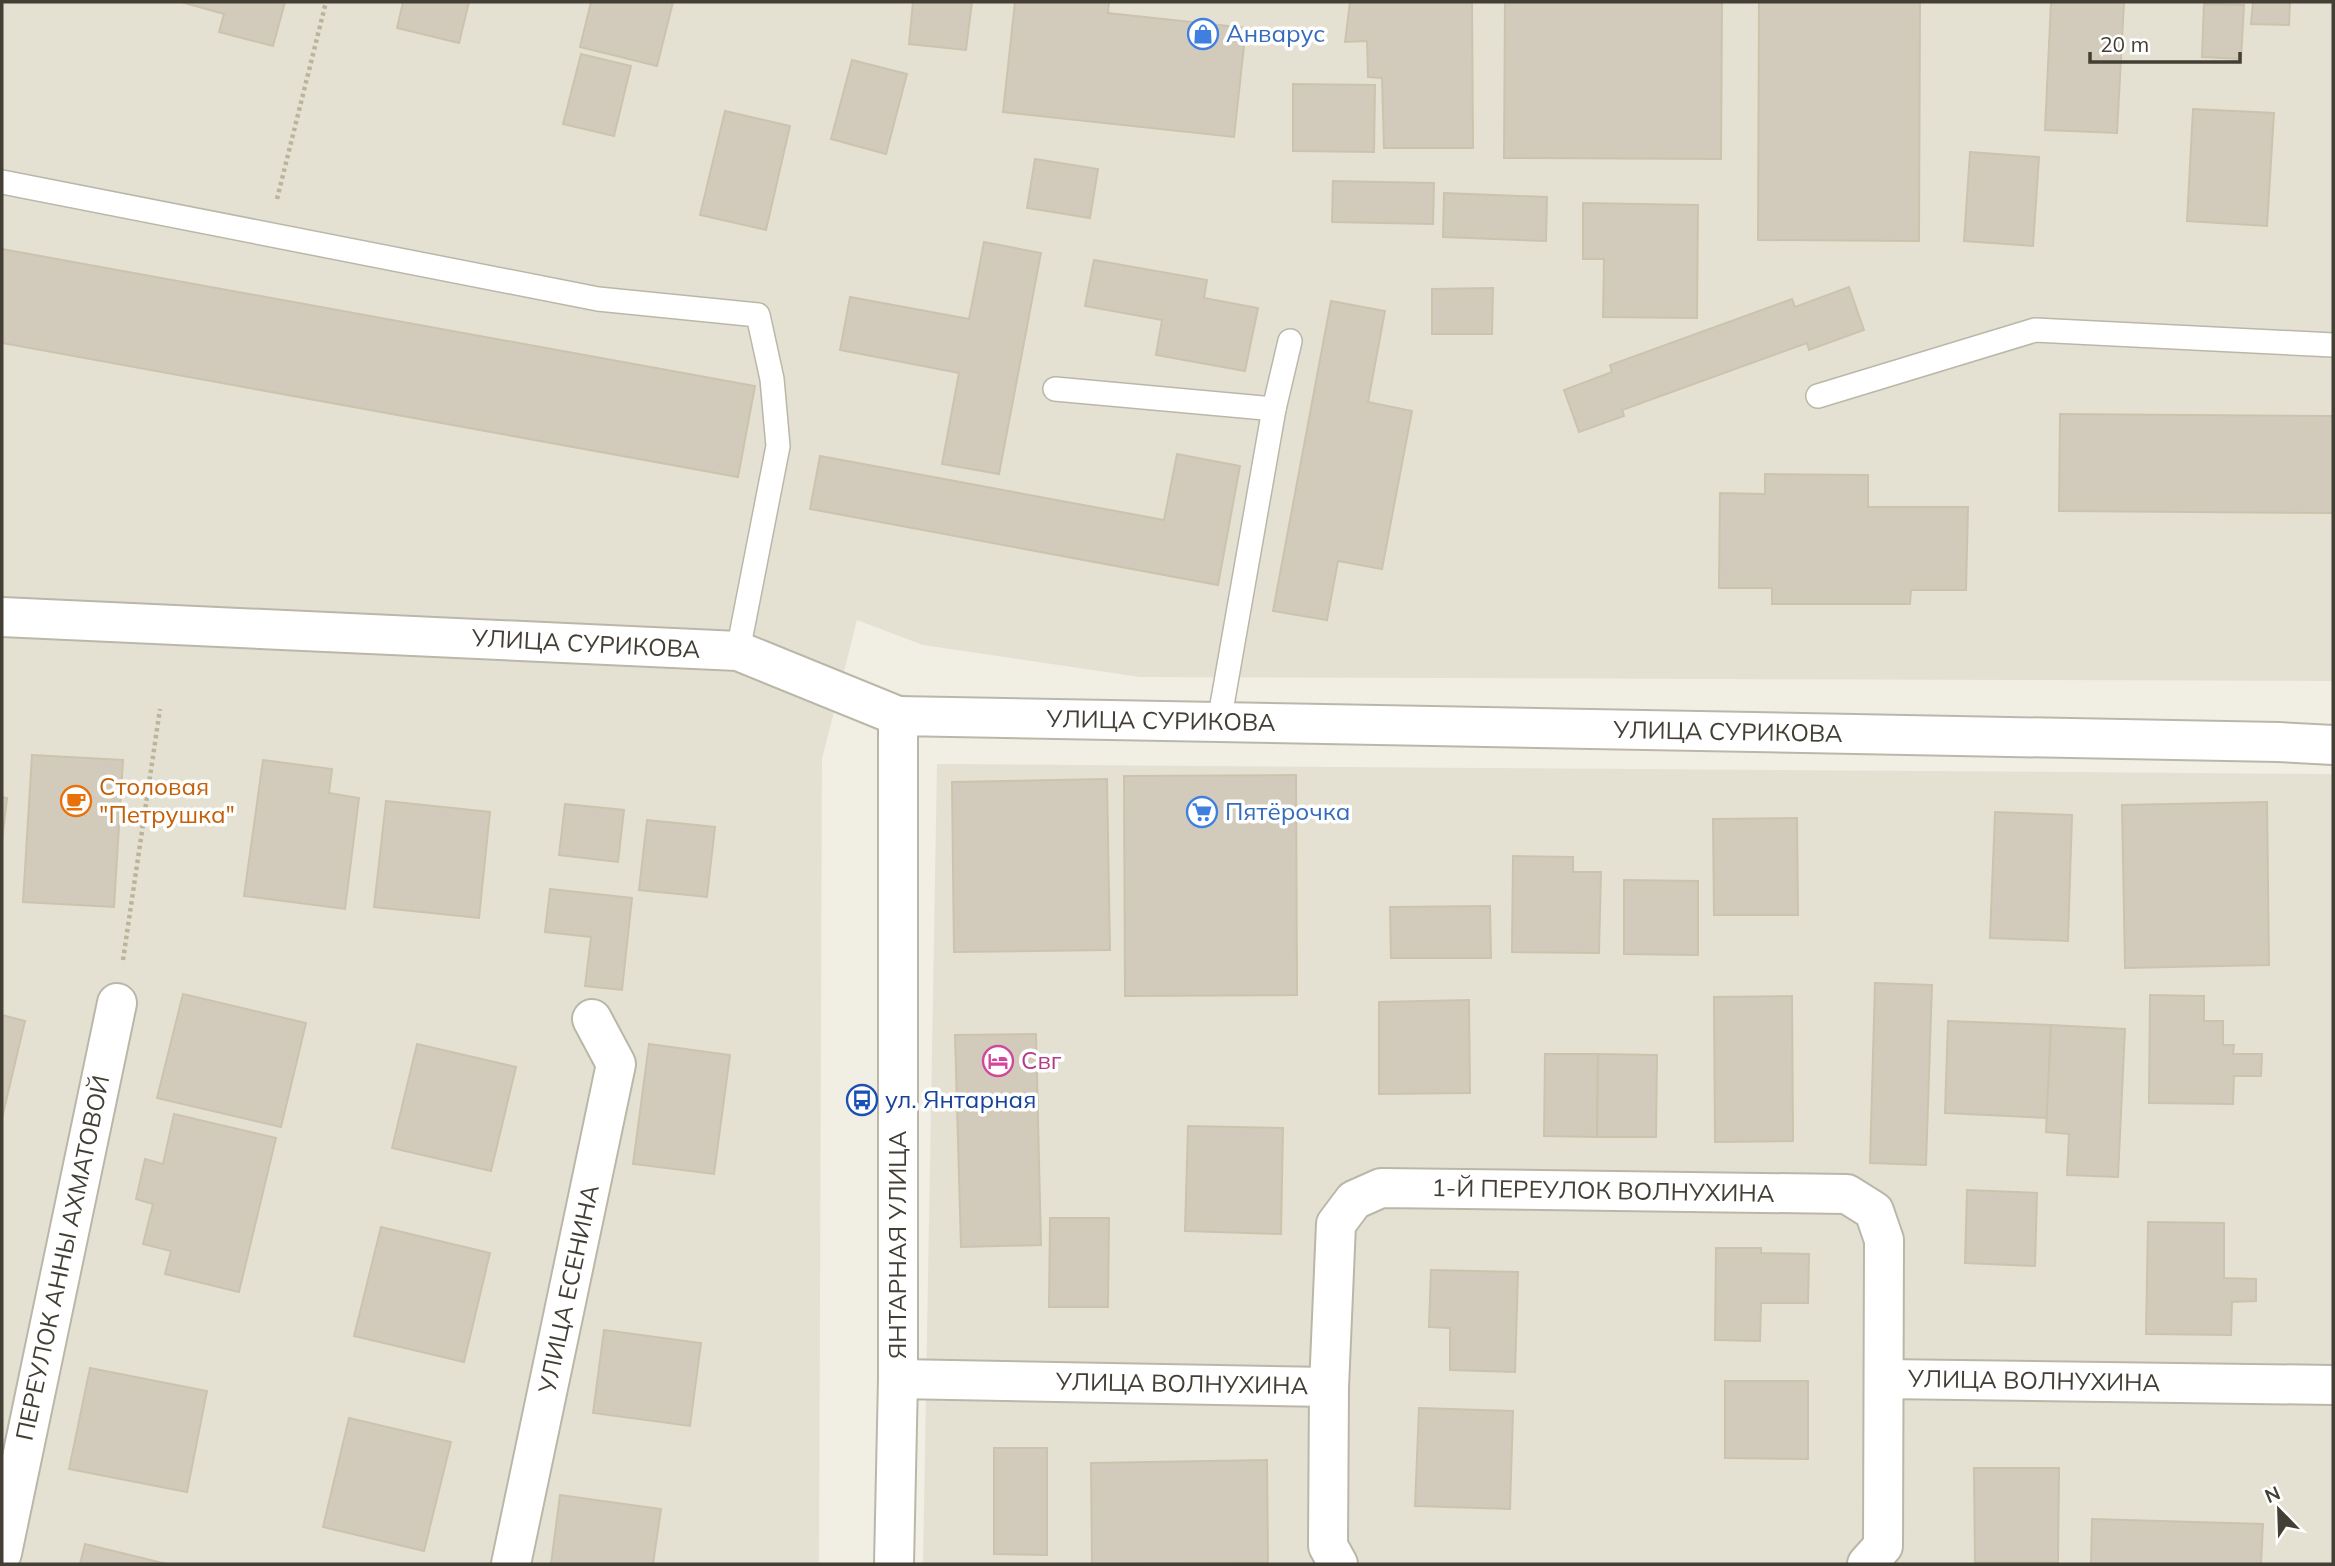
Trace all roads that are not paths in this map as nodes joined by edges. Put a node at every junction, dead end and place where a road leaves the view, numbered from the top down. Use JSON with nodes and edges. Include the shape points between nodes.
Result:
{"nodes":[{"id":1,"x":2,"y":182,"type":"edge"},
{"id":2,"x":1290,"y":341,"type":"dead end"},
{"id":3,"x":2333,"y":345,"type":"edge"},
{"id":4,"x":1055,"y":389,"type":"dead end"},
{"id":5,"x":1818,"y":396,"type":"dead end"},
{"id":6,"x":1274,"y":409,"type":"junction"},
{"id":7,"x":2,"y":617,"type":"edge"},
{"id":8,"x":738,"y":651,"type":"junction"},
{"id":9,"x":898,"y":716,"type":"junction"},
{"id":10,"x":1219,"y":722,"type":"junction"},
{"id":11,"x":2333,"y":745,"type":"edge"},
{"id":12,"x":117,"y":1003,"type":"road end"},
{"id":13,"x":592,"y":1019,"type":"dead end"},
{"id":14,"x":898,"y":1379,"type":"junction"},
{"id":15,"x":1885,"y":1379,"type":"junction"},
{"id":16,"x":2333,"y":1385,"type":"edge"},
{"id":17,"x":1329,"y":1387,"type":"junction"},
{"id":18,"x":2,"y":1553,"type":"edge"},
{"id":19,"x":511,"y":1564,"type":"edge"},
{"id":20,"x":894,"y":1564,"type":"edge"},
{"id":21,"x":1338,"y":1564,"type":"edge"},
{"id":22,"x":1867,"y":1564,"type":"edge"}],
"edges":[{"from":1,"to":8,"type":"lane","via":[[598,299],[758,315],[772,379],[778,446]]},
{"from":2,"to":6,"type":"lane"},
{"from":3,"to":5,"type":"lane","via":[[2035,330]]},
{"from":4,"to":6,"type":"lane"},
{"from":6,"to":10,"type":"lane"},
{"from":7,"to":8,"type":"street","name":"УЛИЦА СУРИКОВА"},
{"from":8,"to":9,"type":"street","name":"УЛИЦА СУРИКОВА"},
{"from":9,"to":10,"type":"street","name":"УЛИЦА СУРИКОВА"},
{"from":9,"to":14,"type":"street","name":"ЯНТАРНАЯ УЛИЦА"},
{"from":10,"to":11,"type":"street","name":"УЛИЦА СУРИКОВА"},
{"from":12,"to":18,"type":"street","name":"ПЕРЕУЛОК АННЫ АХМАТОВОЙ"},
{"from":13,"to":19,"type":"street","name":"УЛИЦА ЕСЕНИНА","via":[[616,1064]]},
{"from":14,"to":17,"type":"street","name":"УЛИЦА ВОЛНУХИНА"},
{"from":14,"to":20,"type":"street","name":"ЯНТАРНАЯ УЛИЦА"},
{"from":15,"to":16,"type":"street","name":"УЛИЦА ВОЛНУХИНА"},
{"from":15,"to":17,"type":"street","name":"1-Й ПЕРЕУЛОК ВОЛНУХИНА","via":[[1884,1240],[1874,1211],[1847,1194],[1381,1188],[1354,1200],[1336,1224]]},
{"from":15,"to":22,"type":"street","name":"УЛИЦА ВОЛНУХИНА","via":[[1883,1546]]},
{"from":17,"to":21,"type":"street","name":"УЛИЦА ВОЛНУХИНА","via":[[1328,1546]]}]}
